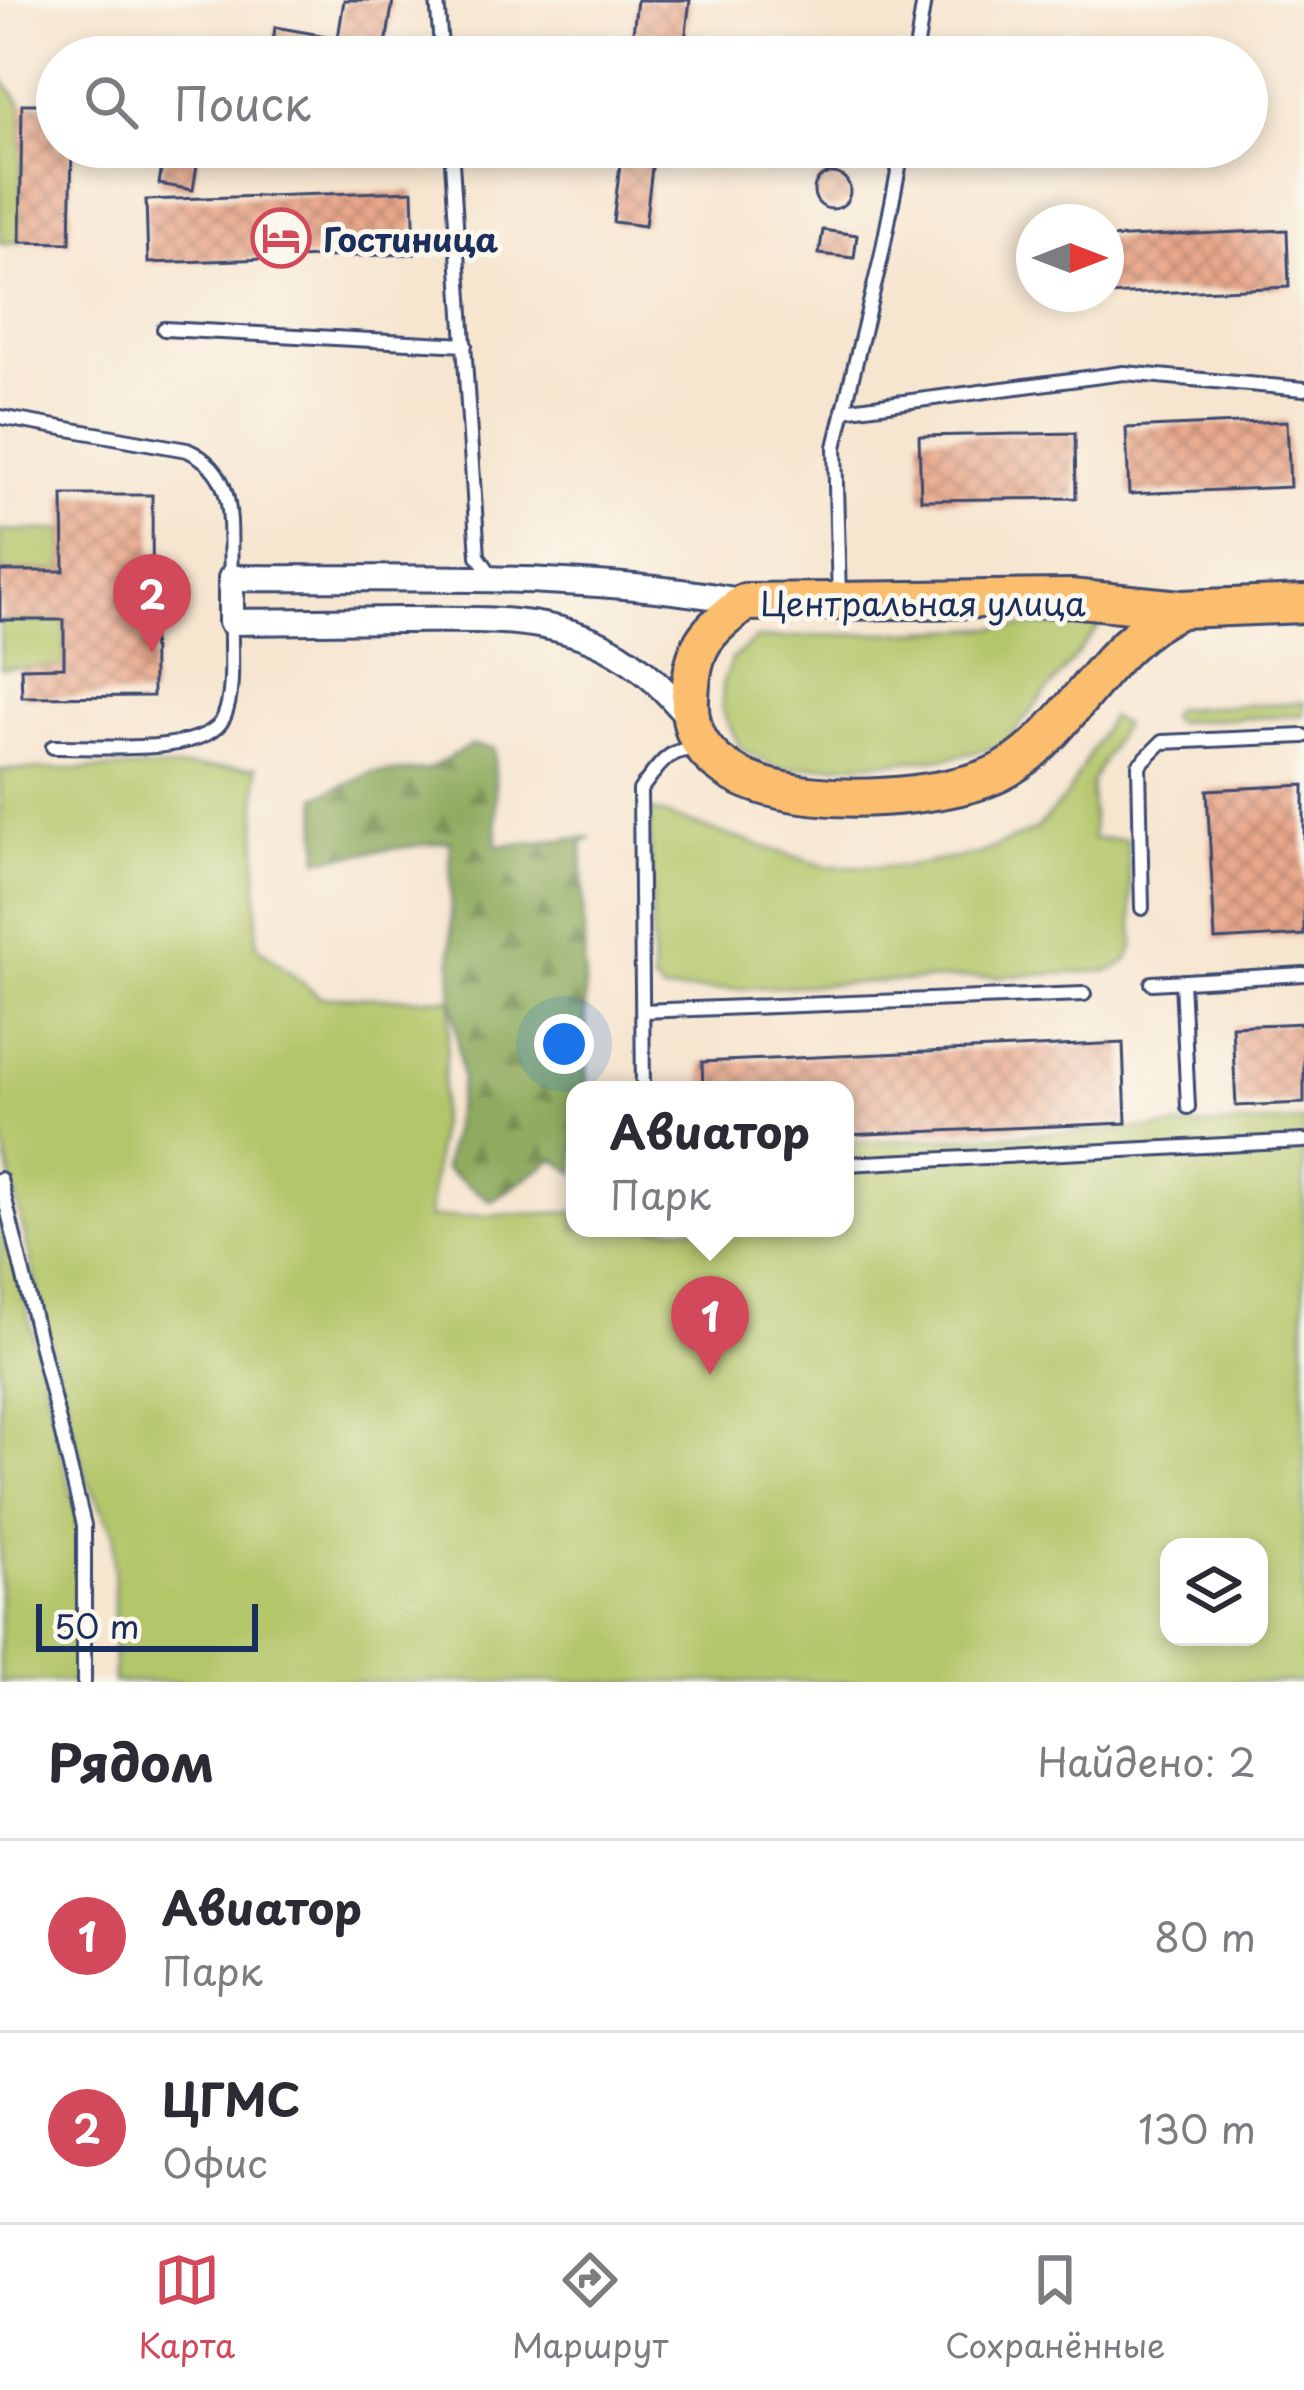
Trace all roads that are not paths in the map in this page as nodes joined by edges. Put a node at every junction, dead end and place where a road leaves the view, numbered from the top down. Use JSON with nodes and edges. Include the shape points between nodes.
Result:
{"nodes":[{"id":1,"x":436,"y":0,"type":"edge"},
{"id":2,"x":924,"y":0,"type":"edge"},
{"id":3,"x":440,"y":36,"type":"edge"},
{"id":4,"x":919,"y":36,"type":"edge"},
{"id":5,"x":452,"y":168,"type":"edge"},
{"id":6,"x":899,"y":168,"type":"edge"},
{"id":7,"x":164,"y":329,"type":"dead end"},
{"id":8,"x":465,"y":345,"type":"junction"},
{"id":9,"x":1304,"y":388,"type":"edge"},
{"id":10,"x":843,"y":410,"type":"junction"},
{"id":11,"x":0,"y":417,"type":"edge"},
{"id":12,"x":231,"y":578,"type":"junction"},
{"id":13,"x":496,"y":582,"type":"junction"},
{"id":14,"x":838,"y":600,"type":"junction"},
{"id":15,"x":745,"y":602,"type":"junction"},
{"id":16,"x":1304,"y":604,"type":"edge"},
{"id":17,"x":1181,"y":609,"type":"junction"},
{"id":18,"x":231,"y":622,"type":"junction"},
{"id":19,"x":697,"y":729,"type":"junction"},
{"id":20,"x":1304,"y":736,"type":"edge"},
{"id":21,"x":53,"y":747,"type":"dead end"},
{"id":22,"x":726,"y":771,"type":"junction"},
{"id":23,"x":1142,"y":908,"type":"dead end"},
{"id":24,"x":1304,"y":974,"type":"edge"},
{"id":25,"x":1182,"y":981,"type":"junction"},
{"id":26,"x":1152,"y":983,"type":"dead end"},
{"id":27,"x":1084,"y":994,"type":"dead end"},
{"id":28,"x":642,"y":1011,"type":"junction"},
{"id":29,"x":643,"y":1081,"type":"edge"},
{"id":30,"x":1188,"y":1107,"type":"dead end"},
{"id":31,"x":1304,"y":1141,"type":"edge"},
{"id":32,"x":854,"y":1164,"type":"edge"},
{"id":33,"x":0,"y":1179,"type":"edge"},
{"id":34,"x":83,"y":1682,"type":"edge"}],
"edges":[{"from":1,"to":3,"type":"lane"},
{"from":2,"to":4,"type":"lane"},
{"from":5,"to":8,"type":"lane"},
{"from":6,"to":10,"type":"lane"},
{"from":7,"to":8,"type":"lane"},
{"from":8,"to":13,"type":"lane","via":[[478,556]]},
{"from":9,"to":10,"type":"lane","via":[[1124,373]]},
{"from":10,"to":14,"type":"lane","via":[[835,447]]},
{"from":11,"to":12,"type":"lane","via":[[203,458],[227,493]]},
{"from":12,"to":13,"type":"street"},
{"from":12,"to":18,"type":"street"},
{"from":13,"to":15,"type":"street","via":[[672,588]]},
{"from":14,"to":15,"type":"main road","name":"Центральная улица"},
{"from":14,"to":17,"type":"main road","name":"Центральная улица","via":[[1070,598]]},
{"from":15,"to":19,"type":"main road","name":"Центральная улица","via":[[706,633],[692,661],[689,707]]},
{"from":16,"to":17,"type":"main road","name":"Центральная улица"},
{"from":17,"to":22,"type":"main road","name":"Центральная улица","via":[[1128,641],[1035,746],[997,775],[851,797],[792,793]]},
{"from":18,"to":19,"type":"street","via":[[497,620],[557,629],[630,661]]},
{"from":18,"to":21,"type":"lane","via":[[227,709],[209,735],[188,744]]},
{"from":19,"to":22,"type":"main road","name":"Центральная улица"},
{"from":20,"to":23,"type":"lane","via":[[1162,742],[1139,765]]},
{"from":22,"to":28,"type":"lane","via":[[684,748],[670,753],[640,790]]},
{"from":24,"to":25,"type":"lane"},
{"from":25,"to":26,"type":"lane"},
{"from":25,"to":30,"type":"lane"},
{"from":27,"to":28,"type":"lane"},
{"from":28,"to":29,"type":"lane"},
{"from":31,"to":32,"type":"lane"},
{"from":33,"to":34,"type":"lane","via":[[84,1525]]}]}
